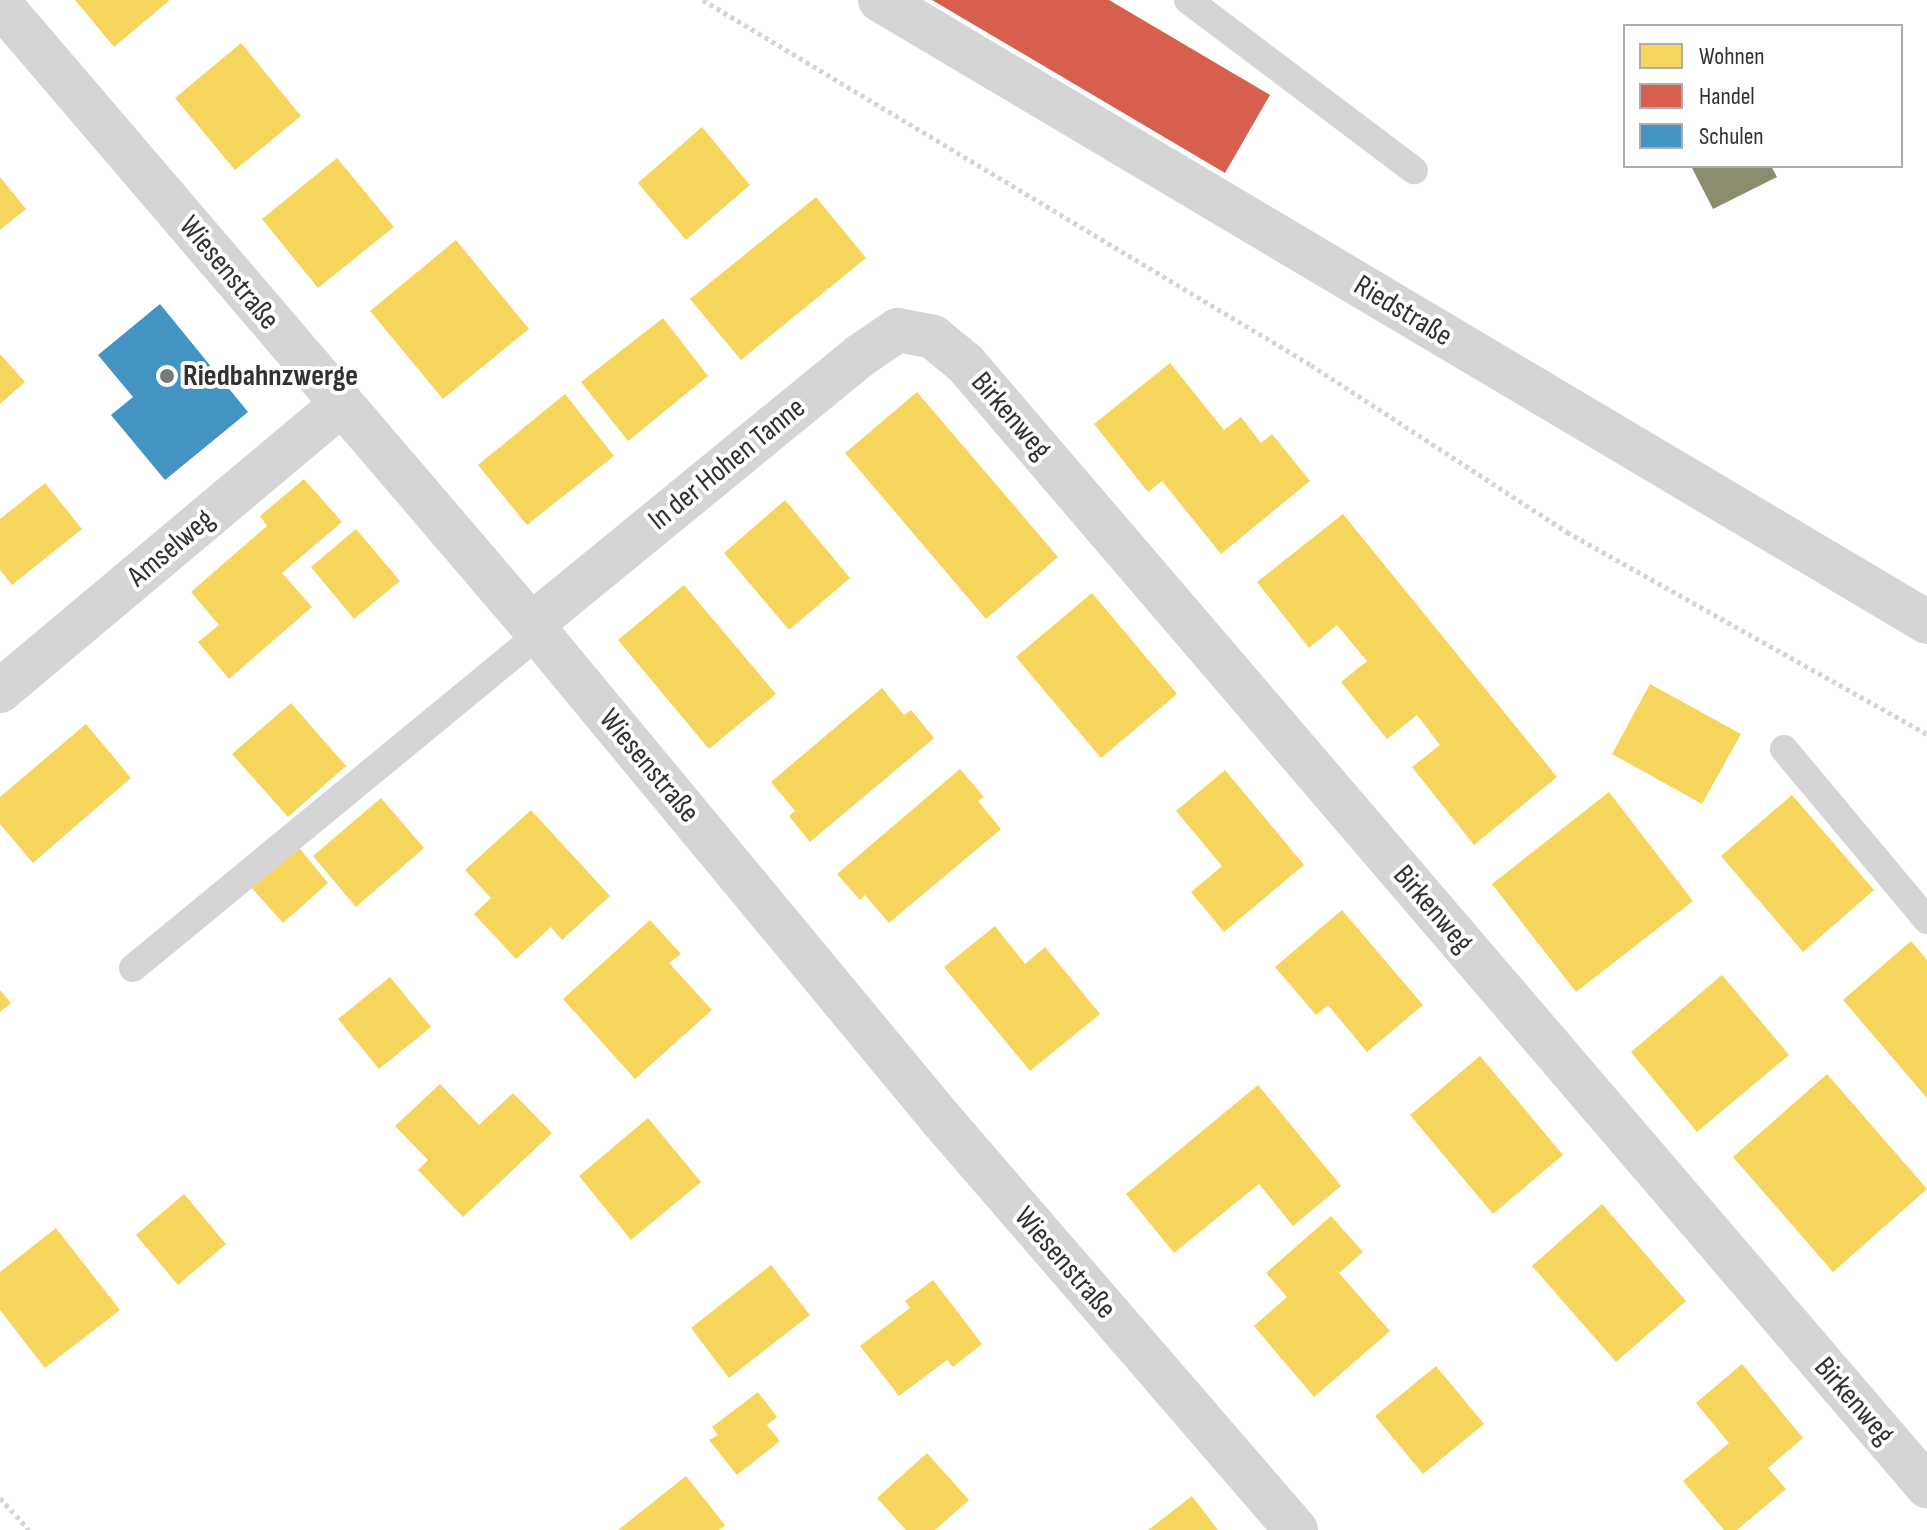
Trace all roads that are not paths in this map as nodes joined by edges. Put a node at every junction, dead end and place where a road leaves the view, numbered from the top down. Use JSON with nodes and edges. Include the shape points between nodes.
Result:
{"nodes":[{"id":1,"x":880,"y":0,"type":"edge"},
{"id":2,"x":1188,"y":0,"type":"edge"},
{"id":3,"x":0,"y":4,"type":"edge"},
{"id":4,"x":1414,"y":170,"type":"dead end"},
{"id":5,"x":933,"y":337,"type":"joint"},
{"id":6,"x":341,"y":405,"type":"junction"},
{"id":7,"x":1927,"y":622,"type":"edge"},
{"id":8,"x":535,"y":630,"type":"junction"},
{"id":9,"x":0,"y":691,"type":"edge"},
{"id":10,"x":1784,"y":749,"type":"dead end"},
{"id":11,"x":1927,"y":920,"type":"edge"},
{"id":12,"x":133,"y":968,"type":"dead end"},
{"id":13,"x":1927,"y":1486,"type":"edge"},
{"id":14,"x":1296,"y":1530,"type":"edge"}],
"edges":[{"from":1,"to":7,"type":"street","name":"Riedstraße"},
{"from":2,"to":4,"type":"lane"},
{"from":3,"to":6,"type":"street","name":"Wiesenstraße"},
{"from":5,"to":8,"type":"street","name":"In der Hohen Tanne","via":[[898,330],[861,355]]},
{"from":5,"to":13,"type":"street","name":"Birkenweg","via":[[965,363]]},
{"from":6,"to":8,"type":"street","name":"Wiesenstraße"},
{"from":6,"to":9,"type":"street","name":"Amselweg"},
{"from":8,"to":12,"type":"lane"},
{"from":8,"to":14,"type":"street","name":"Wiesenstraße","via":[[941,1119]]},
{"from":10,"to":11,"type":"lane"}]}
